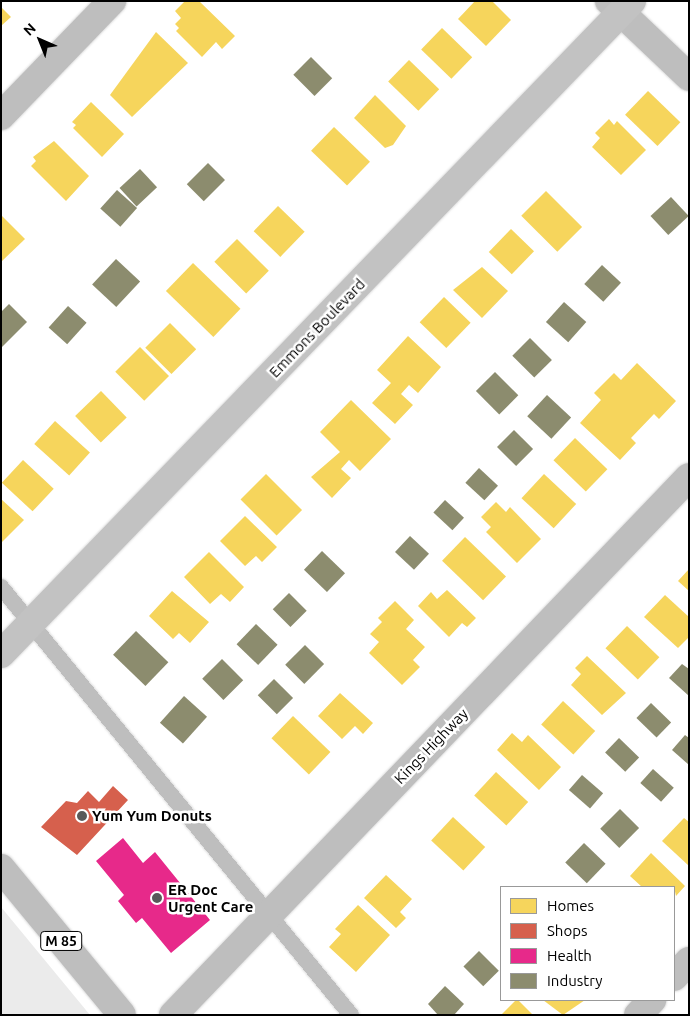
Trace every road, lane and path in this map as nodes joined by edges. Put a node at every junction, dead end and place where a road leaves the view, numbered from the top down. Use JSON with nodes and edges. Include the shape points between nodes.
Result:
{"nodes":[{"id":1,"x":112,"y":1,"type":"edge"},
{"id":2,"x":621,"y":5,"type":"edge"},
{"id":3,"x":689,"y":77,"type":"edge"},
{"id":4,"x":1,"y":116,"type":"edge"},
{"id":5,"x":689,"y":477,"type":"edge"},
{"id":6,"x":1,"y":587,"type":"edge"},
{"id":7,"x":30,"y":623,"type":"junction"},
{"id":8,"x":1,"y":654,"type":"edge"},
{"id":9,"x":1,"y":868,"type":"edge"},
{"id":10,"x":268,"y":916,"type":"junction"},
{"id":11,"x":689,"y":961,"type":"edge"},
{"id":12,"x":675,"y":976,"type":"edge"},
{"id":13,"x":651,"y":1001,"type":"edge"},
{"id":14,"x":122,"y":1015,"type":"edge"},
{"id":15,"x":173,"y":1015,"type":"edge"},
{"id":16,"x":351,"y":1015,"type":"edge"},
{"id":17,"x":638,"y":1015,"type":"edge"}],
"edges":[{"from":1,"to":4,"type":"street"},
{"from":2,"to":3,"type":"street"},
{"from":2,"to":7,"type":"street","name":"Emmons Boulevard"},
{"from":5,"to":10,"type":"street","name":"Kings Highway"},
{"from":6,"to":7,"type":"lane"},
{"from":7,"to":8,"type":"street","name":"Emmons Boulevard"},
{"from":7,"to":10,"type":"lane"},
{"from":9,"to":14,"type":"street","number":"M 85"},
{"from":10,"to":15,"type":"street","name":"Kings Highway"},
{"from":10,"to":16,"type":"lane"},
{"from":11,"to":12,"type":"street"},
{"from":13,"to":17,"type":"street"}]}
